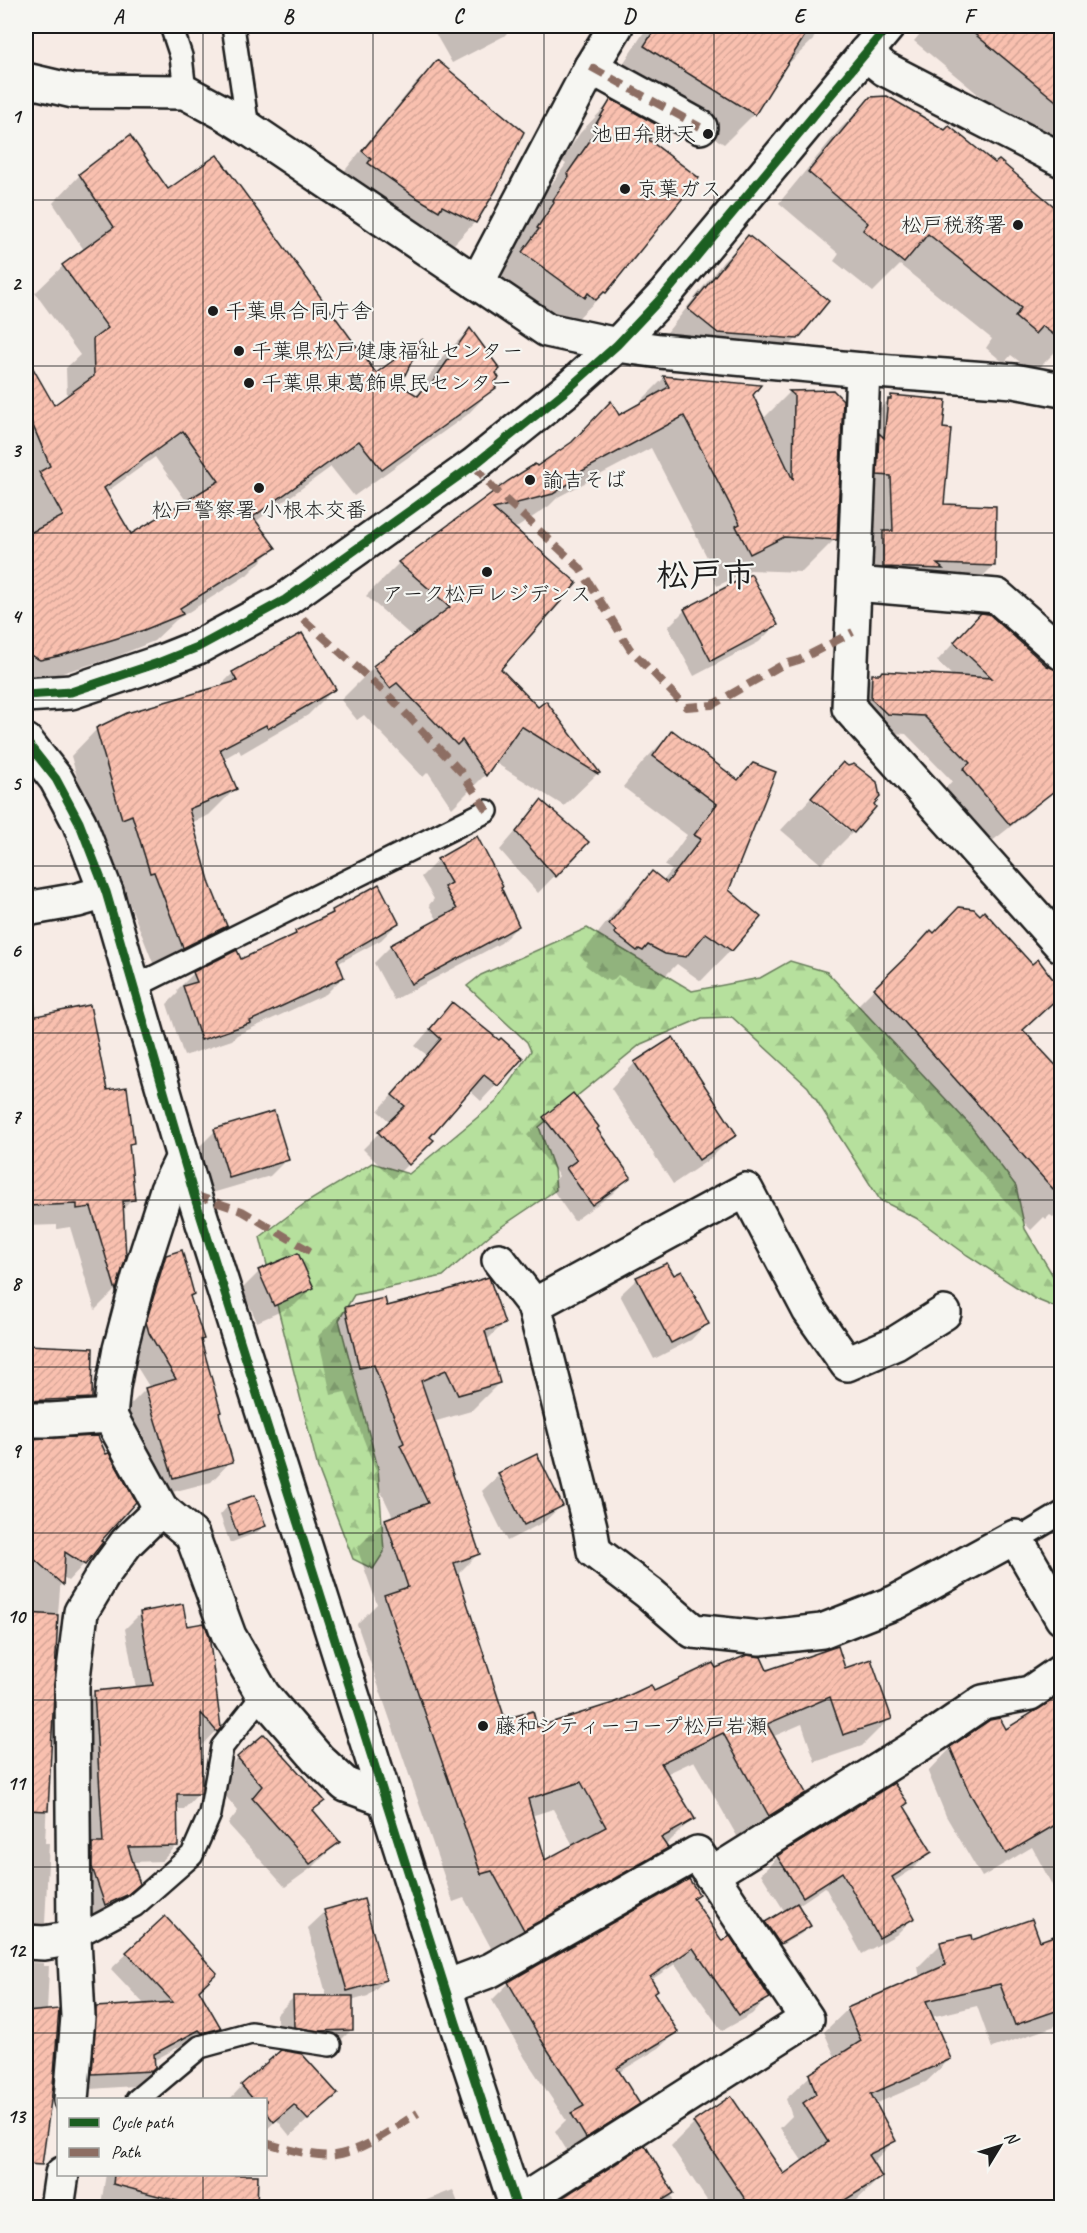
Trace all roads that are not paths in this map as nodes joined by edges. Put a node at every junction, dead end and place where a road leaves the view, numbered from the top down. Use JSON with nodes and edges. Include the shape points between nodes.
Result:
{"nodes":[{"id":1,"x":171,"y":26,"type":"edge"},
{"id":2,"x":233,"y":26,"type":"edge"},
{"id":3,"x":616,"y":26,"type":"edge"},
{"id":4,"x":888,"y":26,"type":"edge"},
{"id":5,"x":865,"y":53,"type":"junction"},
{"id":6,"x":591,"y":67,"type":"junction"},
{"id":7,"x":26,"y":80,"type":"edge"},
{"id":8,"x":185,"y":92,"type":"junction"},
{"id":9,"x":699,"y":127,"type":"dead end"},
{"id":10,"x":248,"y":129,"type":"junction"},
{"id":11,"x":1062,"y":160,"type":"edge"},
{"id":12,"x":477,"y":283,"type":"junction"},
{"id":13,"x":617,"y":345,"type":"junction"},
{"id":14,"x":863,"y":370,"type":"junction"},
{"id":15,"x":1062,"y":390,"type":"edge"},
{"id":16,"x":855,"y":584,"type":"junction"},
{"id":17,"x":1062,"y":653,"type":"edge"},
{"id":18,"x":26,"y":695,"type":"edge"},
{"id":19,"x":26,"y":741,"type":"edge"},
{"id":20,"x":487,"y":811,"type":"dead end"},
{"id":21,"x":106,"y":892,"type":"junction"},
{"id":22,"x":26,"y":909,"type":"edge"},
{"id":23,"x":1062,"y":946,"type":"edge"},
{"id":24,"x":134,"y":987,"type":"junction"},
{"id":25,"x":183,"y":1157,"type":"junction"},
{"id":26,"x":499,"y":1260,"type":"dead end"},
{"id":27,"x":534,"y":1305,"type":"junction"},
{"id":28,"x":944,"y":1313,"type":"dead end"},
{"id":29,"x":110,"y":1416,"type":"junction"},
{"id":30,"x":26,"y":1420,"type":"edge"},
{"id":31,"x":161,"y":1509,"type":"junction"},
{"id":32,"x":1062,"y":1513,"type":"edge"},
{"id":33,"x":1017,"y":1540,"type":"junction"},
{"id":34,"x":1062,"y":1618,"type":"edge"},
{"id":35,"x":1062,"y":1671,"type":"edge"},
{"id":36,"x":263,"y":1695,"type":"junction"},
{"id":37,"x":385,"y":1799,"type":"junction"},
{"id":38,"x":711,"y":1875,"type":"junction"},
{"id":39,"x":74,"y":1938,"type":"junction"},
{"id":40,"x":26,"y":1942,"type":"edge"},
{"id":41,"x":446,"y":1987,"type":"junction"},
{"id":42,"x":330,"y":2045,"type":"dead end"},
{"id":43,"x":71,"y":2098,"type":"edge"},
{"id":44,"x":139,"y":2098,"type":"edge"},
{"id":45,"x":62,"y":2176,"type":"edge"},
{"id":46,"x":516,"y":2206,"type":"edge"},
{"id":47,"x":57,"y":2208,"type":"edge"}],
"edges":[{"from":1,"to":8,"type":"lane","via":[[181,56]]},
{"from":2,"to":10,"type":"lane"},
{"from":3,"to":6,"type":"street"},
{"from":4,"to":5,"type":"street"},
{"from":5,"to":11,"type":"street","via":[[885,69]]},
{"from":5,"to":13,"type":"street","via":[[666,293]]},
{"from":6,"to":9,"type":"street"},
{"from":6,"to":12,"type":"street"},
{"from":7,"to":8,"type":"street","via":[[73,91]]},
{"from":8,"to":10,"type":"street"},
{"from":10,"to":12,"type":"street"},
{"from":12,"to":13,"type":"street","via":[[548,330]]},
{"from":13,"to":14,"type":"street"},
{"from":13,"to":18,"type":"street","via":[[474,465],[285,600],[198,647],[158,663],[71,692]]},
{"from":14,"to":15,"type":"street","via":[[1014,381]]},
{"from":14,"to":16,"type":"street"},
{"from":16,"to":17,"type":"street","via":[[998,596]]},
{"from":16,"to":23,"type":"street","via":[[849,708]]},
{"from":19,"to":21,"type":"street","via":[[56,779],[79,822]]},
{"from":20,"to":24,"type":"lane"},
{"from":21,"to":22,"type":"street"},
{"from":21,"to":24,"type":"street"},
{"from":24,"to":25,"type":"street"},
{"from":25,"to":29,"type":"street","via":[[167,1190],[139,1277],[120,1349]]},
{"from":25,"to":37,"type":"street"},
{"from":26,"to":27,"type":"street"},
{"from":27,"to":28,"type":"street","via":[[746,1190],[809,1310],[847,1364],[896,1343]]},
{"from":27,"to":33,"type":"street","via":[[594,1551],[693,1631],[760,1638],[822,1631],[896,1602],[1015,1537]]},
{"from":29,"to":30,"type":"street"},
{"from":29,"to":31,"type":"street"},
{"from":31,"to":36,"type":"street","via":[[192,1534],[229,1636]]},
{"from":31,"to":39,"type":"street","via":[[127,1542],[81,1612],[72,1686]]},
{"from":32,"to":33,"type":"lane"},
{"from":33,"to":34,"type":"street"},
{"from":35,"to":38,"type":"street","via":[[1030,1693],[983,1702]]},
{"from":36,"to":37,"type":"street","via":[[346,1785]]},
{"from":36,"to":39,"type":"lane","via":[[222,1747],[210,1814],[192,1855],[134,1906]]},
{"from":37,"to":41,"type":"street"},
{"from":38,"to":41,"type":"street","via":[[697,1853],[492,1970]]},
{"from":38,"to":46,"type":"street","via":[[807,2019]]},
{"from":39,"to":40,"type":"street"},
{"from":39,"to":43,"type":"street","via":[[78,2018]]},
{"from":41,"to":46,"type":"street"},
{"from":42,"to":44,"type":"lane","via":[[251,2033],[200,2047]]},
{"from":45,"to":47,"type":"street"}]}
